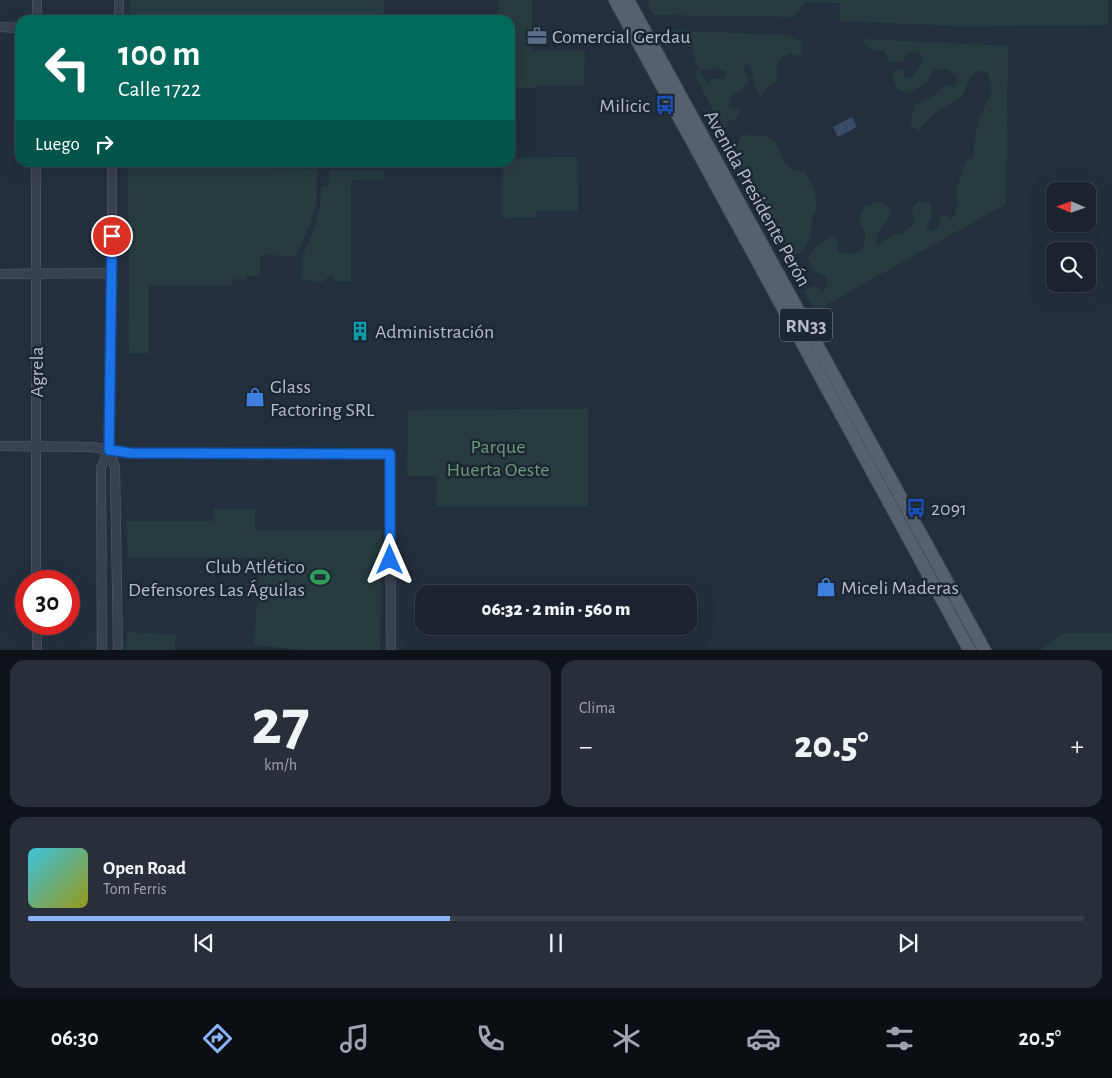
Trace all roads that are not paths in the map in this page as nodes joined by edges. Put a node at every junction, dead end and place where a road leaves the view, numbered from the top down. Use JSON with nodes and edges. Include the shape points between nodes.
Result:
{"nodes":[{"id":1,"x":37,"y":0,"type":"edge"},
{"id":2,"x":120,"y":0,"type":"edge"},
{"id":3,"x":615,"y":0,"type":"edge"},
{"id":4,"x":628,"y":0,"type":"edge"},
{"id":5,"x":37,"y":15,"type":"edge"},
{"id":6,"x":119,"y":15,"type":"edge"},
{"id":7,"x":0,"y":27,"type":"edge"},
{"id":8,"x":15,"y":28,"type":"edge"},
{"id":9,"x":36,"y":167,"type":"edge"},
{"id":10,"x":112,"y":167,"type":"edge"},
{"id":11,"x":36,"y":273,"type":"junction"},
{"id":12,"x":112,"y":273,"type":"junction"},
{"id":13,"x":0,"y":274,"type":"edge"},
{"id":14,"x":0,"y":446,"type":"edge"},
{"id":15,"x":36,"y":447,"type":"junction"},
{"id":16,"x":109,"y":450,"type":"junction"},
{"id":17,"x":36,"y":570,"type":"edge"},
{"id":18,"x":37,"y":635,"type":"edge"},
{"id":19,"x":37,"y":650,"type":"edge"},
{"id":20,"x":102,"y":650,"type":"edge"},
{"id":21,"x":118,"y":650,"type":"edge"},
{"id":22,"x":390,"y":650,"type":"edge"},
{"id":23,"x":970,"y":650,"type":"edge"},
{"id":24,"x":985,"y":650,"type":"edge"}],
"edges":[{"from":1,"to":5,"type":"street"},
{"from":2,"to":6,"type":"street"},
{"from":3,"to":23,"type":"main road","name":"Avenida Presidente Perón","number":"RN33"},
{"from":4,"to":24,"type":"main road","name":"Avenida Presidente Perón","number":"RN33"},
{"from":7,"to":8,"type":"street"},
{"from":9,"to":11,"type":"street","name":"Agrela"},
{"from":10,"to":12,"type":"street"},
{"from":11,"to":12,"type":"street"},
{"from":11,"to":13,"type":"street"},
{"from":11,"to":15,"type":"street","name":"Agrela"},
{"from":12,"to":16,"type":"street"},
{"from":14,"to":15,"type":"street"},
{"from":15,"to":16,"type":"street"},
{"from":15,"to":17,"type":"street","name":"Agrela"},
{"from":16,"to":20,"type":"street","via":[[101,468]]},
{"from":16,"to":21,"type":"street","via":[[115,467]]},
{"from":16,"to":22,"type":"street","via":[[131,453],[390,454]]},
{"from":18,"to":19,"type":"street"}]}
